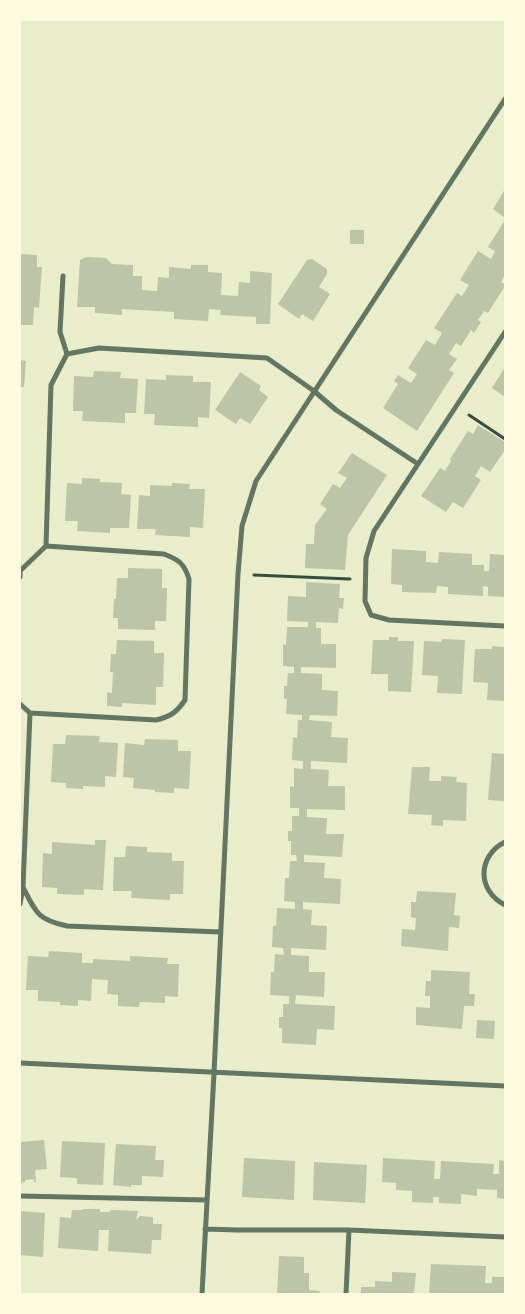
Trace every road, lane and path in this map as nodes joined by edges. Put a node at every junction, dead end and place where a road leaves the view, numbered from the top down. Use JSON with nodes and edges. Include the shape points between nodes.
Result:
{"nodes":[{"id":1,"x":505,"y":99,"type":"edge"},
{"id":2,"x":63,"y":276,"type":"dead end"},
{"id":3,"x":505,"y":332,"type":"edge"},
{"id":4,"x":67,"y":354,"type":"junction"},
{"id":5,"x":314,"y":391,"type":"junction"},
{"id":6,"x":456,"y":406,"type":"junction"},
{"id":7,"x":505,"y":439,"type":"edge"},
{"id":8,"x":418,"y":464,"type":"junction"},
{"id":9,"x":46,"y":546,"type":"junction"},
{"id":10,"x":238,"y":574,"type":"junction"},
{"id":11,"x":20,"y":577,"type":"edge"},
{"id":12,"x":365,"y":580,"type":"junction"},
{"id":13,"x":505,"y":626,"type":"edge"},
{"id":14,"x":20,"y":704,"type":"edge"},
{"id":15,"x":30,"y":713,"type":"junction"},
{"id":16,"x":505,"y":842,"type":"edge"},
{"id":17,"x":23,"y":888,"type":"junction"},
{"id":18,"x":20,"y":904,"type":"edge"},
{"id":19,"x":505,"y":905,"type":"edge"},
{"id":20,"x":220,"y":932,"type":"junction"},
{"id":21,"x":20,"y":1063,"type":"edge"},
{"id":22,"x":214,"y":1073,"type":"junction"},
{"id":23,"x":505,"y":1086,"type":"edge"},
{"id":24,"x":20,"y":1196,"type":"edge"},
{"id":25,"x":207,"y":1200,"type":"junction"},
{"id":26,"x":205,"y":1228,"type":"junction"},
{"id":27,"x":349,"y":1230,"type":"junction"},
{"id":28,"x":505,"y":1237,"type":"edge"},
{"id":29,"x":202,"y":1294,"type":"edge"},
{"id":30,"x":346,"y":1294,"type":"edge"}],
"edges":[{"from":1,"to":5,"type":"street"},
{"from":2,"to":4,"type":"street","via":[[60,332]]},
{"from":3,"to":6,"type":"street"},
{"from":4,"to":5,"type":"street","via":[[99,348],[267,358]]},
{"from":4,"to":9,"type":"street","via":[[51,385]]},
{"from":5,"to":8,"type":"street","via":[[336,410]]},
{"from":5,"to":10,"type":"street","via":[[256,481],[242,526]]},
{"from":6,"to":7,"type":"path"},
{"from":6,"to":8,"type":"street"},
{"from":8,"to":12,"type":"street","via":[[374,531],[366,558]]},
{"from":9,"to":11,"type":"street","via":[[20,571]]},
{"from":9,"to":15,"type":"street","via":[[164,554],[176,558],[185,567],[189,579],[185,700],[167,718],[156,720]]},
{"from":10,"to":12,"type":"path"},
{"from":10,"to":20,"type":"street"},
{"from":12,"to":13,"type":"street","via":[[365,601],[371,615],[388,620]]},
{"from":14,"to":15,"type":"street"},
{"from":15,"to":17,"type":"street"},
{"from":16,"to":19,"type":"street","via":[[489,854],[484,877],[494,898]]},
{"from":17,"to":18,"type":"street"},
{"from":17,"to":20,"type":"street","via":[[36,913],[50,923]]},
{"from":20,"to":22,"type":"street"},
{"from":21,"to":22,"type":"street"},
{"from":22,"to":23,"type":"street"},
{"from":22,"to":25,"type":"street"},
{"from":24,"to":25,"type":"street"},
{"from":25,"to":26,"type":"street"},
{"from":26,"to":27,"type":"street"},
{"from":26,"to":29,"type":"street"},
{"from":27,"to":28,"type":"street"},
{"from":27,"to":30,"type":"street"}]}
